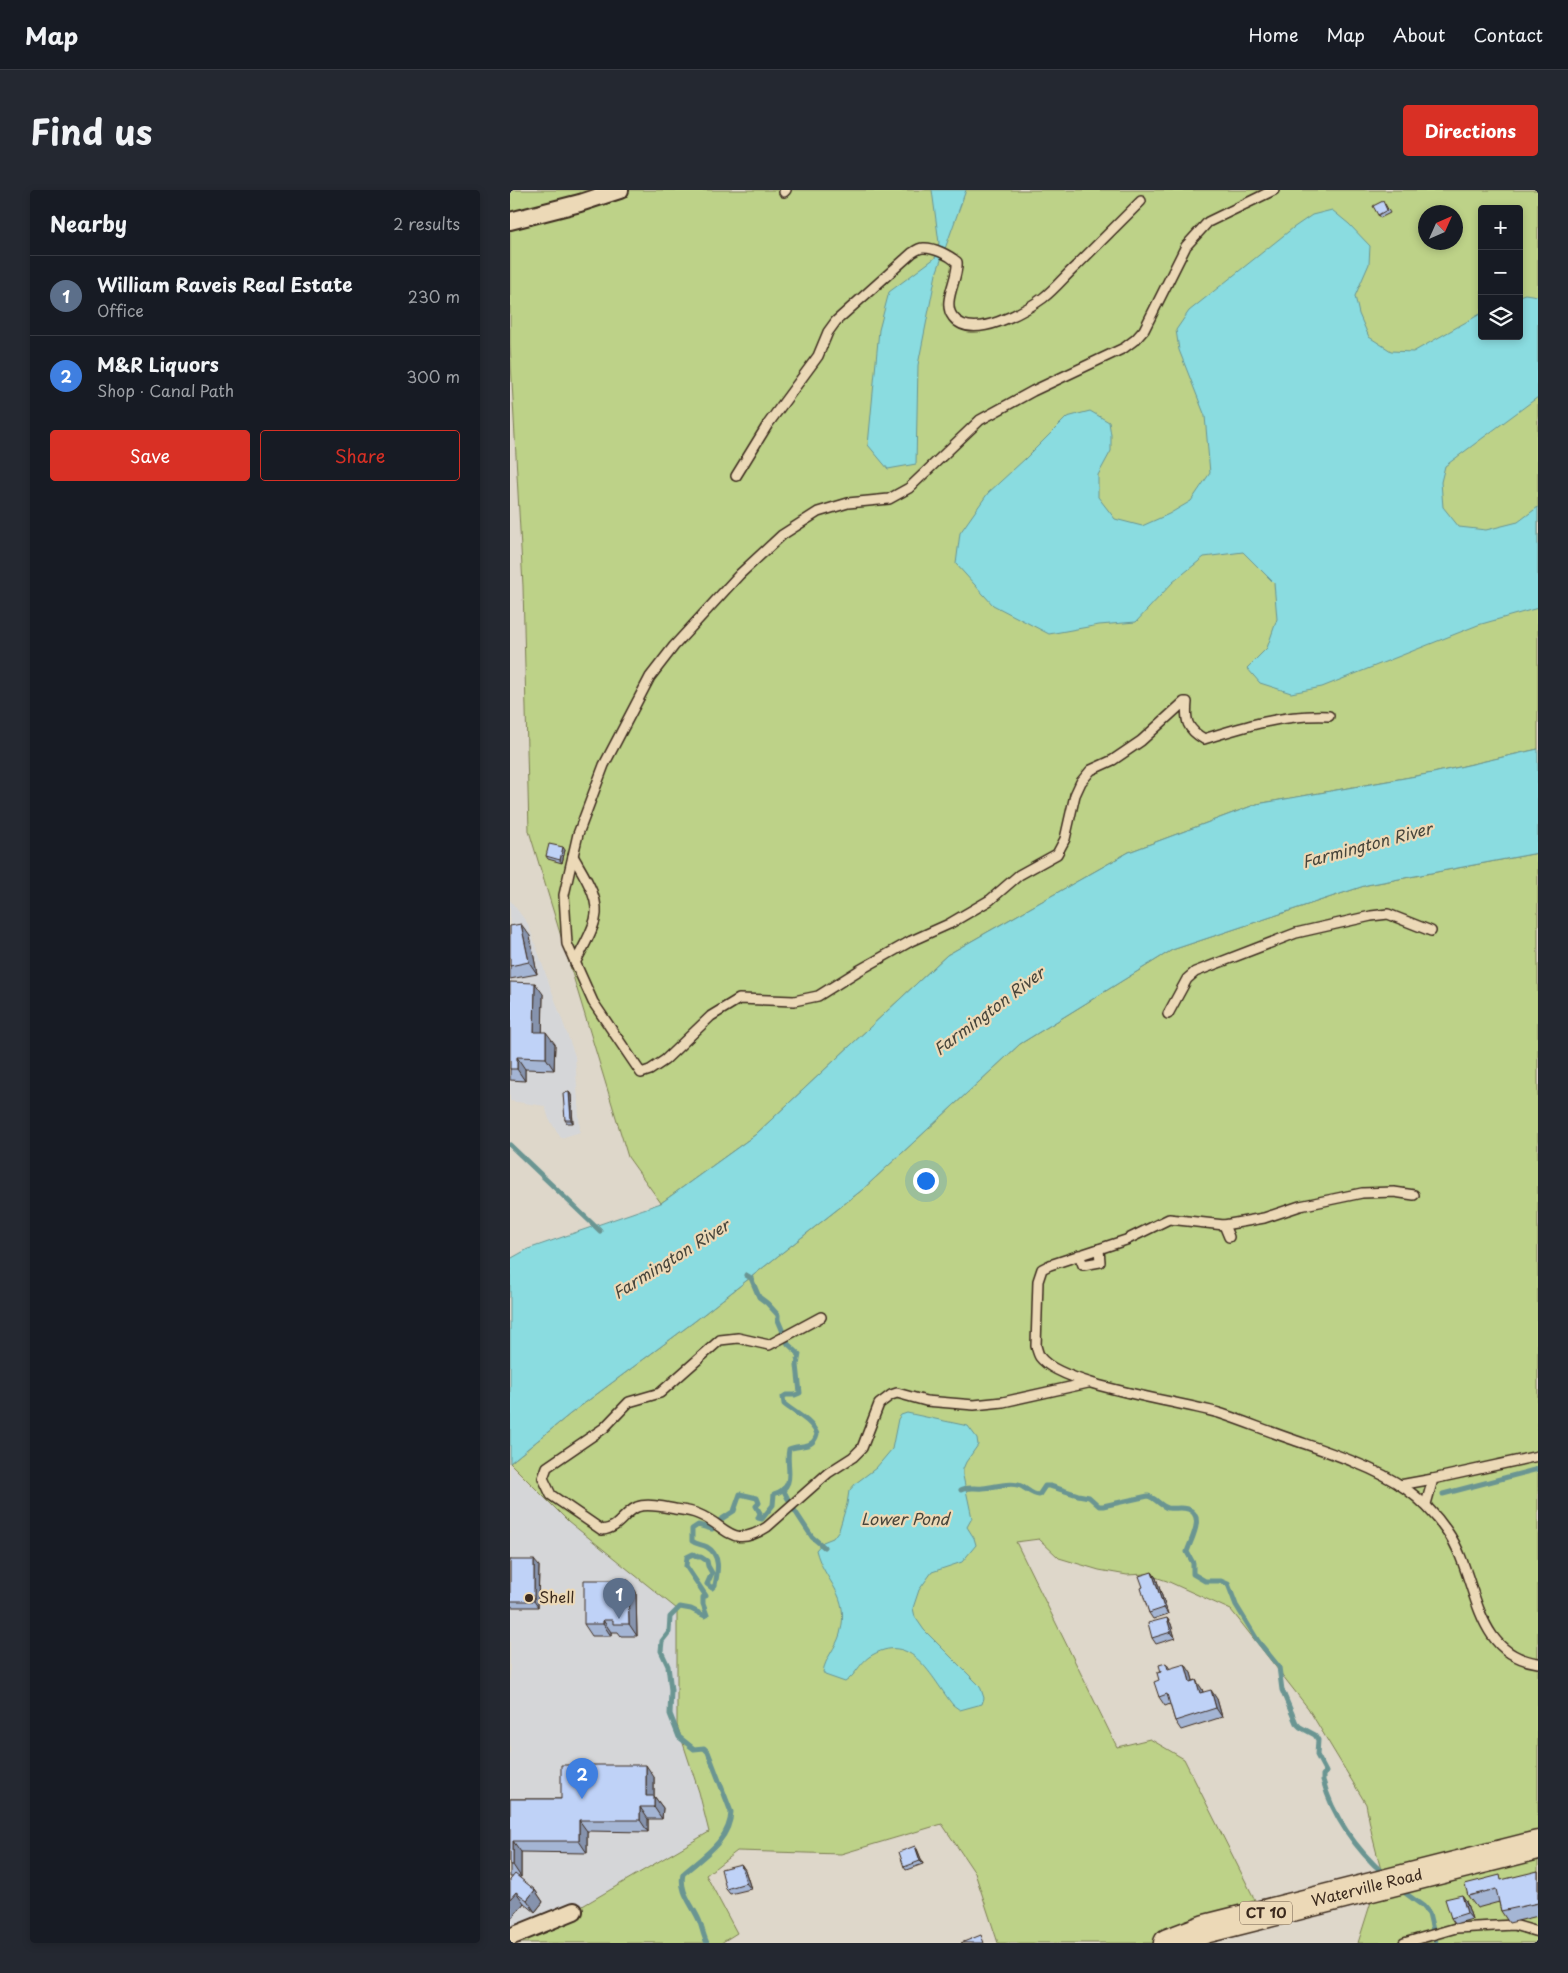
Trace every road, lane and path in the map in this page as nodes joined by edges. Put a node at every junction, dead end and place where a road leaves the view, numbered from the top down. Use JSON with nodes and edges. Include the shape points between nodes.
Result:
{"nodes":[{"id":1,"x":620,"y":190,"type":"edge"},
{"id":2,"x":1274,"y":190,"type":"edge"},
{"id":3,"x":1141,"y":201,"type":"dead end"},
{"id":4,"x":510,"y":221,"type":"edge"},
{"id":5,"x":736,"y":476,"type":"dead end"},
{"id":6,"x":1329,"y":716,"type":"dead end"},
{"id":7,"x":573,"y":856,"type":"junction"},
{"id":8,"x":1430,"y":931,"type":"dead end"},
{"id":9,"x":576,"y":963,"type":"junction"},
{"id":10,"x":1168,"y":1014,"type":"dead end"},
{"id":11,"x":1414,"y":1195,"type":"dead end"},
{"id":12,"x":1169,"y":1210,"type":"dead end"},
{"id":13,"x":1155,"y":1224,"type":"junction"},
{"id":14,"x":1224,"y":1225,"type":"junction"},
{"id":15,"x":1229,"y":1237,"type":"dead end"},
{"id":16,"x":1099,"y":1249,"type":"junction"},
{"id":17,"x":1089,"y":1252,"type":"junction"},
{"id":18,"x":1079,"y":1255,"type":"junction"},
{"id":19,"x":1092,"y":1263,"type":"junction"},
{"id":20,"x":821,"y":1317,"type":"dead end"},
{"id":21,"x":1088,"y":1383,"type":"junction"},
{"id":22,"x":1538,"y":1456,"type":"edge"},
{"id":23,"x":1433,"y":1479,"type":"junction"},
{"id":24,"x":1400,"y":1485,"type":"junction"},
{"id":25,"x":1426,"y":1504,"type":"junction"},
{"id":26,"x":1538,"y":1663,"type":"edge"},
{"id":27,"x":1538,"y":1845,"type":"edge"},
{"id":28,"x":574,"y":1911,"type":"dead end"},
{"id":29,"x":1538,"y":1932,"type":"edge"},
{"id":30,"x":510,"y":1937,"type":"edge"},
{"id":31,"x":1168,"y":1943,"type":"edge"},
{"id":32,"x":1404,"y":1943,"type":"edge"}],
"edges":[{"from":1,"to":4,"type":"street"},
{"from":2,"to":7,"type":"lane","via":[[1208,222],[1186,246],[1144,330],[1124,348],[980,420],[910,488],[889,499],[848,503],[818,512],[782,535],[740,574],[650,676],[604,765]]},
{"from":3,"to":5,"type":"lane","via":[[1044,297],[996,323],[974,326],[960,323],[952,317],[948,307],[958,270],[957,262],[933,250],[921,248],[912,253],[836,321],[818,356],[768,424]]},
{"from":6,"to":9,"type":"lane","via":[[1283,718],[1204,739],[1191,732],[1186,716],[1187,702],[1184,702],[1141,741],[1091,770],[1080,782],[1065,839],[1057,854],[1019,875],[990,900],[911,941],[818,996],[794,1001],[739,999],[711,1016],[665,1060],[642,1073],[593,1002]]},
{"from":7,"to":9,"type":"lane","via":[[564,894],[567,944]]},
{"from":7,"to":9,"type":"lane","via":[[596,904],[595,920]]},
{"from":8,"to":10,"type":"lane","via":[[1388,914],[1296,933],[1195,972],[1187,979]]},
{"from":11,"to":14,"type":"lane","via":[[1362,1192]]},
{"from":12,"to":13,"type":"lane"},
{"from":13,"to":14,"type":"lane","via":[[1169,1219]]},
{"from":13,"to":16,"type":"lane","via":[[1126,1240]]},
{"from":14,"to":15,"type":"lane"},
{"from":16,"to":17,"type":"lane"},
{"from":16,"to":19,"type":"lane","via":[[1100,1262]]},
{"from":17,"to":18,"type":"lane"},
{"from":17,"to":19,"type":"lane"},
{"from":18,"to":19,"type":"lane","via":[[1083,1265]]},
{"from":18,"to":21,"type":"lane","via":[[1042,1269],[1038,1281],[1036,1342],[1039,1356],[1050,1366]]},
{"from":20,"to":21,"type":"lane","via":[[769,1345],[738,1338],[720,1340],[660,1393],[630,1402],[604,1428],[546,1467],[543,1478],[551,1494],[602,1530],[616,1526],[637,1507],[647,1506],[698,1514],[733,1536],[745,1537],[767,1527],[828,1473],[853,1457],[862,1448],[879,1404],[891,1395],[897,1393],[926,1401],[974,1405],[1003,1402]]},
{"from":21,"to":24,"type":"lane","via":[[1221,1414],[1354,1462]]},
{"from":22,"to":23,"type":"lane"},
{"from":23,"to":24,"type":"lane"},
{"from":23,"to":25,"type":"lane"},
{"from":24,"to":25,"type":"lane"},
{"from":25,"to":26,"type":"lane","via":[[1460,1552],[1487,1630],[1508,1653],[1526,1662]]},
{"from":27,"to":31,"type":"highway","name":"Waterville Road","number":"CT 10","via":[[1205,1929]]},
{"from":28,"to":30,"type":"street"},
{"from":29,"to":32,"type":"lane","via":[[1514,1925],[1456,1928]]}]}
